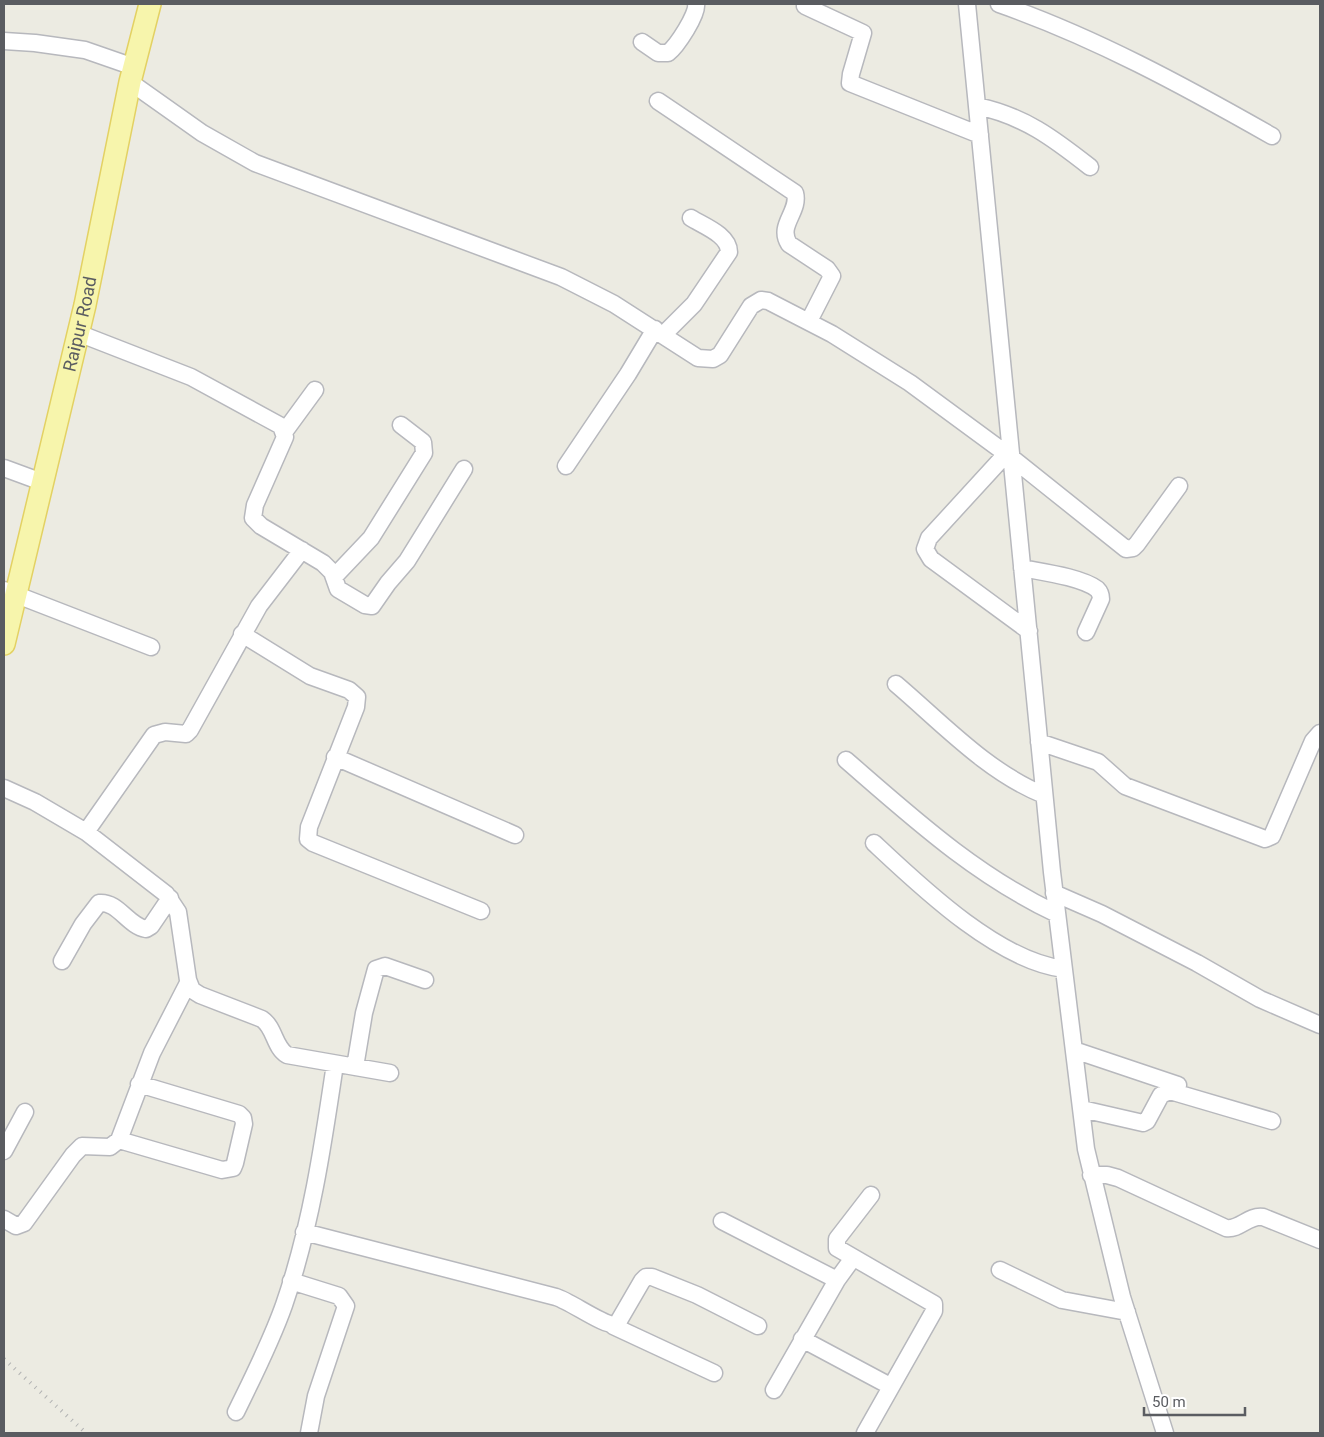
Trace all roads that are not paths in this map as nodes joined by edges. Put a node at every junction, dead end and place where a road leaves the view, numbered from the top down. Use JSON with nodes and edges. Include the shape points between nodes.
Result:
{"nodes":[{"id":1,"x":150,"y":4,"type":"edge"},
{"id":2,"x":696,"y":4,"type":"edge"},
{"id":3,"x":967,"y":4,"type":"edge"},
{"id":4,"x":999,"y":4,"type":"edge"},
{"id":5,"x":805,"y":6,"type":"dead end"},
{"id":6,"x":4,"y":41,"type":"edge"},
{"id":7,"x":642,"y":42,"type":"dead end"},
{"id":8,"x":132,"y":75,"type":"junction"},
{"id":9,"x":658,"y":101,"type":"dead end"},
{"id":10,"x":977,"y":106,"type":"junction"},
{"id":11,"x":980,"y":135,"type":"junction"},
{"id":12,"x":1272,"y":136,"type":"dead end"},
{"id":13,"x":1090,"y":167,"type":"dead end"},
{"id":14,"x":691,"y":218,"type":"dead end"},
{"id":15,"x":809,"y":321,"type":"junction"},
{"id":16,"x":659,"y":332,"type":"junction"},
{"id":17,"x":78,"y":333,"type":"junction"},
{"id":18,"x":315,"y":390,"type":"dead end"},
{"id":19,"x":401,"y":425,"type":"dead end"},
{"id":20,"x":285,"y":431,"type":"junction"},
{"id":21,"x":1009,"y":456,"type":"junction"},
{"id":22,"x":566,"y":466,"type":"dead end"},
{"id":23,"x":4,"y":468,"type":"edge"},
{"id":24,"x":464,"y":469,"type":"dead end"},
{"id":25,"x":42,"y":482,"type":"junction"},
{"id":26,"x":1179,"y":486,"type":"dead end"},
{"id":27,"x":302,"y":550,"type":"junction"},
{"id":28,"x":1022,"y":568,"type":"junction"},
{"id":29,"x":334,"y":577,"type":"junction"},
{"id":30,"x":10,"y":592,"type":"edge"},
{"id":31,"x":1029,"y":631,"type":"junction"},
{"id":32,"x":1086,"y":632,"type":"dead end"},
{"id":33,"x":242,"y":634,"type":"junction"},
{"id":34,"x":4,"y":644,"type":"edge"},
{"id":35,"x":151,"y":647,"type":"dead end"},
{"id":36,"x":896,"y":684,"type":"dead end"},
{"id":37,"x":1320,"y":733,"type":"edge"},
{"id":38,"x":1039,"y":742,"type":"junction"},
{"id":39,"x":335,"y":758,"type":"junction"},
{"id":40,"x":846,"y":760,"type":"dead end"},
{"id":41,"x":4,"y":788,"type":"edge"},
{"id":42,"x":1044,"y":795,"type":"junction"},
{"id":43,"x":86,"y":832,"type":"junction"},
{"id":44,"x":515,"y":835,"type":"dead end"},
{"id":45,"x":874,"y":843,"type":"dead end"},
{"id":46,"x":1054,"y":893,"type":"junction"},
{"id":47,"x":170,"y":898,"type":"junction"},
{"id":48,"x":481,"y":911,"type":"dead end"},
{"id":49,"x":1056,"y":914,"type":"junction"},
{"id":50,"x":62,"y":961,"type":"dead end"},
{"id":51,"x":1064,"y":970,"type":"junction"},
{"id":52,"x":425,"y":980,"type":"dead end"},
{"id":53,"x":188,"y":982,"type":"junction"},
{"id":54,"x":1320,"y":1025,"type":"edge"},
{"id":55,"x":1074,"y":1050,"type":"junction"},
{"id":56,"x":335,"y":1064,"type":"junction"},
{"id":57,"x":355,"y":1067,"type":"junction"},
{"id":58,"x":390,"y":1072,"type":"dead end"},
{"id":59,"x":139,"y":1084,"type":"junction"},
{"id":60,"x":1178,"y":1085,"type":"dead end"},
{"id":61,"x":1082,"y":1109,"type":"junction"},
{"id":62,"x":25,"y":1112,"type":"dead end"},
{"id":63,"x":1272,"y":1121,"type":"dead end"},
{"id":64,"x":119,"y":1140,"type":"junction"},
{"id":65,"x":4,"y":1151,"type":"edge"},
{"id":66,"x":1092,"y":1175,"type":"junction"},
{"id":67,"x":871,"y":1196,"type":"dead end"},
{"id":68,"x":4,"y":1219,"type":"edge"},
{"id":69,"x":722,"y":1221,"type":"dead end"},
{"id":70,"x":304,"y":1232,"type":"junction"},
{"id":71,"x":1320,"y":1240,"type":"edge"},
{"id":72,"x":853,"y":1258,"type":"junction"},
{"id":73,"x":1000,"y":1270,"type":"dead end"},
{"id":74,"x":837,"y":1280,"type":"junction"},
{"id":75,"x":291,"y":1281,"type":"junction"},
{"id":76,"x":1127,"y":1312,"type":"junction"},
{"id":77,"x":613,"y":1326,"type":"junction"},
{"id":78,"x":758,"y":1326,"type":"dead end"},
{"id":79,"x":802,"y":1339,"type":"junction"},
{"id":80,"x":714,"y":1373,"type":"dead end"},
{"id":81,"x":890,"y":1386,"type":"junction"},
{"id":82,"x":774,"y":1390,"type":"dead end"},
{"id":83,"x":236,"y":1412,"type":"dead end"},
{"id":84,"x":309,"y":1433,"type":"edge"},
{"id":85,"x":864,"y":1433,"type":"edge"},
{"id":86,"x":1165,"y":1433,"type":"edge"}],
"edges":[{"from":1,"to":8,"type":"main road","name":"Raipur Road"},
{"from":2,"to":7,"type":"street","via":[[681,38],[668,53],[658,52]]},
{"from":3,"to":10,"type":"street"},
{"from":4,"to":12,"type":"street","via":[[1069,32],[1192,90]]},
{"from":5,"to":11,"type":"street","via":[[863,33],[850,83]]},
{"from":6,"to":8,"type":"street","via":[[77,49]]},
{"from":8,"to":16,"type":"street","via":[[202,133],[256,163],[561,277]]},
{"from":8,"to":17,"type":"main road","name":"Raipur Road"},
{"from":9,"to":15,"type":"street","via":[[795,192],[796,204],[786,226],[785,237],[789,244],[832,276]]},
{"from":10,"to":11,"type":"street"},
{"from":10,"to":13,"type":"street","via":[[1013,115]]},
{"from":11,"to":21,"type":"street"},
{"from":14,"to":16,"type":"street","via":[[726,241],[729,252],[694,304]]},
{"from":15,"to":16,"type":"street","via":[[768,301],[756,302],[720,354],[707,360],[698,358]]},
{"from":15,"to":21,"type":"street","via":[[910,383]]},
{"from":16,"to":22,"type":"street"},
{"from":17,"to":20,"type":"street","via":[[191,377],[277,422]]},
{"from":17,"to":25,"type":"main road","name":"Raipur Road"},
{"from":18,"to":20,"type":"street"},
{"from":19,"to":29,"type":"street","via":[[423,442],[424,453],[371,538]]},
{"from":20,"to":27,"type":"street","via":[[254,505],[253,518]]},
{"from":21,"to":26,"type":"street","via":[[1126,549],[1137,544]]},
{"from":21,"to":28,"type":"street"},
{"from":21,"to":31,"type":"street","via":[[929,538],[925,549],[931,559]]},
{"from":23,"to":25,"type":"street"},
{"from":24,"to":29,"type":"street","via":[[414,551],[372,606],[342,593]]},
{"from":25,"to":30,"type":"main road","name":"Raipur Road"},
{"from":27,"to":29,"type":"street","via":[[323,563]]},
{"from":27,"to":33,"type":"street","via":[[271,588]]},
{"from":28,"to":31,"type":"street"},
{"from":28,"to":32,"type":"street","via":[[1071,579],[1097,589],[1101,600]]},
{"from":30,"to":34,"type":"main road","name":"Raipur Road"},
{"from":30,"to":35,"type":"street"},
{"from":31,"to":38,"type":"street"},
{"from":33,"to":39,"type":"street","via":[[310,676],[349,690],[357,697]]},
{"from":33,"to":43,"type":"street","via":[[190,730],[186,734],[165,732],[154,735]]},
{"from":36,"to":42,"type":"street","via":[[1000,772]]},
{"from":37,"to":38,"type":"street","via":[[1313,742],[1272,836],[1265,839],[1125,786],[1098,762]]},
{"from":38,"to":42,"type":"street"},
{"from":39,"to":44,"type":"street"},
{"from":39,"to":48,"type":"street","via":[[309,826],[308,839]]},
{"from":40,"to":49,"type":"street","via":[[937,840],[1014,893]]},
{"from":41,"to":43,"type":"street"},
{"from":42,"to":46,"type":"street"},
{"from":43,"to":47,"type":"street"},
{"from":45,"to":51,"type":"street","via":[[953,913],[1027,960]]},
{"from":46,"to":49,"type":"street"},
{"from":46,"to":54,"type":"street","via":[[1110,918],[1260,999]]},
{"from":47,"to":50,"type":"street","via":[[151,926],[146,928],[109,904],[99,903],[78,931]]},
{"from":47,"to":53,"type":"street","via":[[178,912]]},
{"from":49,"to":51,"type":"street"},
{"from":51,"to":55,"type":"street"},
{"from":52,"to":57,"type":"street","via":[[385,966],[376,969],[364,1013]]},
{"from":53,"to":56,"type":"street","via":[[200,995],[268,1023],[284,1054]]},
{"from":53,"to":59,"type":"street","via":[[159,1036]]},
{"from":55,"to":60,"type":"street"},
{"from":55,"to":61,"type":"street"},
{"from":56,"to":57,"type":"street"},
{"from":56,"to":70,"type":"street","via":[[322,1153]]},
{"from":57,"to":58,"type":"street"},
{"from":59,"to":64,"type":"street"},
{"from":59,"to":64,"type":"street","via":[[240,1114],[244,1124],[235,1164],[233,1168],[222,1170]]},
{"from":61,"to":63,"type":"street","via":[[1143,1123],[1161,1095],[1170,1092]]},
{"from":61,"to":66,"type":"street"},
{"from":62,"to":65,"type":"street"},
{"from":64,"to":68,"type":"street","via":[[110,1147],[82,1146],[24,1223],[16,1226]]},
{"from":66,"to":71,"type":"street","via":[[1118,1178],[1226,1228],[1236,1227],[1256,1216]]},
{"from":66,"to":76,"type":"street"},
{"from":67,"to":72,"type":"street","via":[[837,1239],[836,1248]]},
{"from":69,"to":74,"type":"street"},
{"from":70,"to":75,"type":"street"},
{"from":70,"to":77,"type":"street","via":[[556,1298]]},
{"from":72,"to":74,"type":"street"},
{"from":72,"to":81,"type":"street","via":[[934,1304],[934,1311]]},
{"from":73,"to":76,"type":"street","via":[[1062,1300]]},
{"from":74,"to":79,"type":"street"},
{"from":75,"to":83,"type":"street","via":[[268,1346]]},
{"from":75,"to":84,"type":"street","via":[[339,1296],[346,1306],[318,1388]]},
{"from":76,"to":86,"type":"street"},
{"from":77,"to":78,"type":"street","via":[[621,1319],[642,1281],[652,1277],[697,1295]]},
{"from":77,"to":80,"type":"street"},
{"from":79,"to":81,"type":"street"},
{"from":79,"to":82,"type":"street"},
{"from":81,"to":85,"type":"street"}]}
